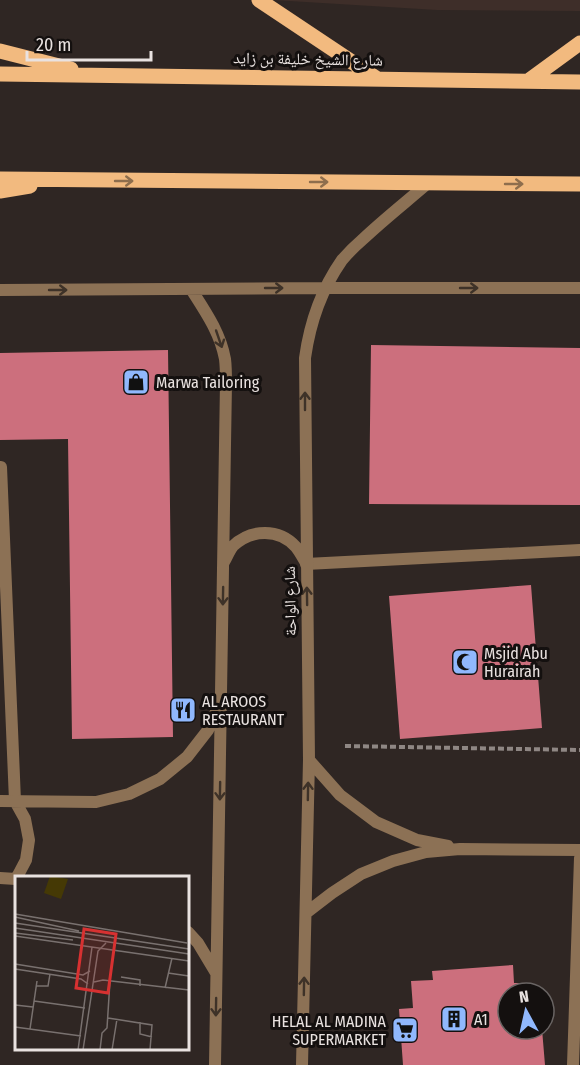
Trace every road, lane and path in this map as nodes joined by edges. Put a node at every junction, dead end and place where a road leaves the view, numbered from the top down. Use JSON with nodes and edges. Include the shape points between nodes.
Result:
{"nodes":[{"id":1,"x":259,"y":0,"type":"edge"},
{"id":2,"x":580,"y":43,"type":"edge"},
{"id":3,"x":0,"y":51,"type":"edge"},
{"id":4,"x":0,"y":74,"type":"edge"},
{"id":5,"x":95,"y":75,"type":"junction"},
{"id":6,"x":375,"y":78,"type":"junction"},
{"id":7,"x":528,"y":81,"type":"junction"},
{"id":8,"x":580,"y":82,"type":"edge"},
{"id":9,"x":0,"y":179,"type":"edge"},
{"id":10,"x":66,"y":180,"type":"junction"},
{"id":11,"x":428,"y":183,"type":"junction"},
{"id":12,"x":580,"y":184,"type":"edge"},
{"id":13,"x":0,"y":191,"type":"edge"},
{"id":14,"x":191,"y":288,"type":"junction"},
{"id":15,"x":326,"y":288,"type":"junction"},
{"id":16,"x":580,"y":288,"type":"edge"},
{"id":17,"x":0,"y":290,"type":"edge"},
{"id":18,"x":1,"y":467,"type":"edge"},
{"id":19,"x":580,"y":550,"type":"edge"},
{"id":20,"x":223,"y":564,"type":"junction"},
{"id":21,"x":306,"y":564,"type":"junction"},
{"id":22,"x":222,"y":698,"type":"junction"},
{"id":23,"x":345,"y":746,"type":"dead end"},
{"id":24,"x":580,"y":750,"type":"edge"},
{"id":25,"x":309,"y":760,"type":"junction"},
{"id":26,"x":0,"y":801,"type":"edge"},
{"id":27,"x":15,"y":801,"type":"junction"},
{"id":28,"x":460,"y":849,"type":"junction"},
{"id":29,"x":580,"y":850,"type":"edge"},
{"id":30,"x":580,"y":858,"type":"edge"},
{"id":31,"x":18,"y":876,"type":"edge"},
{"id":32,"x":0,"y":878,"type":"edge"},
{"id":33,"x":15,"y":879,"type":"edge"},
{"id":34,"x":306,"y":914,"type":"junction"},
{"id":35,"x":189,"y":933,"type":"edge"},
{"id":36,"x":217,"y":975,"type":"junction"},
{"id":37,"x":215,"y":1065,"type":"edge"},
{"id":38,"x":302,"y":1065,"type":"edge"},
{"id":39,"x":573,"y":1065,"type":"edge"}],
"edges":[{"from":1,"to":6,"type":"main road"},
{"from":2,"to":7,"type":"main road"},
{"from":3,"to":5,"type":"main road"},
{"from":4,"to":5,"type":"main road","name":"شارع الشيخ خليفة بن زايد"},
{"from":5,"to":6,"type":"main road","name":"شارع الشيخ خليفة بن زايد"},
{"from":6,"to":7,"type":"main road","name":"شارع الشيخ خليفة بن زايد"},
{"from":7,"to":8,"type":"main road","name":"شارع الشيخ خليفة بن زايد"},
{"from":9,"to":10,"type":"main road"},
{"from":10,"to":11,"type":"main road","one_way":true},
{"from":10,"to":13,"type":"main road"},
{"from":11,"to":12,"type":"main road","one_way":true},
{"from":11,"to":15,"type":"street","name":"شارع الواحة","via":[[344,258]]},
{"from":14,"to":15,"type":"street","one_way":true},
{"from":17,"to":14,"type":"street","one_way":true},
{"from":14,"to":20,"type":"street","one_way":true,"via":[[219,337],[225,359]]},
{"from":15,"to":16,"type":"street","one_way":true},
{"from":21,"to":15,"type":"street","name":"شارع الواحة","one_way":true,"via":[[305,358],[315,310]]},
{"from":18,"to":27,"type":"street"},
{"from":19,"to":21,"type":"street"},
{"from":20,"to":21,"type":"street","via":[[232,548],[246,536],[264,532],[282,537],[297,548]]},
{"from":20,"to":22,"type":"street","one_way":true},
{"from":25,"to":21,"type":"street","name":"شارع الواحة","one_way":true},
{"from":22,"to":27,"type":"street","via":[[208,730],[187,757],[160,779],[129,794],[96,802]]},
{"from":22,"to":36,"type":"street","one_way":true},
{"from":23,"to":24,"type":"path"},
{"from":25,"to":28,"type":"street","via":[[340,795],[376,822],[417,840]]},
{"from":34,"to":25,"type":"street","name":"شارع الواحة","one_way":true},
{"from":26,"to":27,"type":"street"},
{"from":27,"to":31,"type":"street","via":[[25,819],[29,840],[26,860]]},
{"from":28,"to":29,"type":"street"},
{"from":28,"to":34,"type":"street","via":[[426,852],[361,874]]},
{"from":30,"to":39,"type":"street"},
{"from":32,"to":33,"type":"street"},
{"from":38,"to":34,"type":"street","name":"شارع الواحة","one_way":true},
{"from":35,"to":36,"type":"street"},
{"from":36,"to":37,"type":"street","one_way":true}]}
